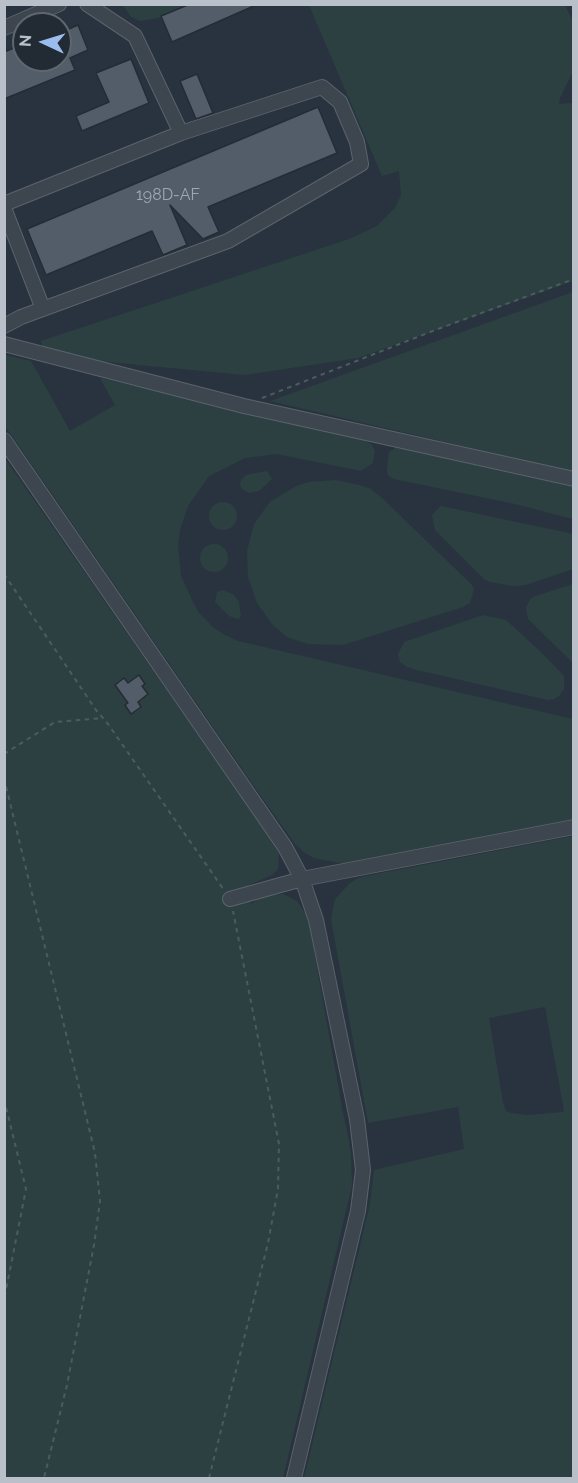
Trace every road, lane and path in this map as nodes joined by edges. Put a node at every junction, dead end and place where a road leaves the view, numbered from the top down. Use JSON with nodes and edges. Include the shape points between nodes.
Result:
{"nodes":[{"id":1,"x":59,"y":4,"type":"edge"},
{"id":2,"x":87,"y":4,"type":"edge"},
{"id":3,"x":4,"y":28,"type":"edge"},
{"id":4,"x":181,"y":133,"type":"junction"},
{"id":5,"x":4,"y":204,"type":"edge"},
{"id":6,"x":4,"y":208,"type":"edge"},
{"id":7,"x":573,"y":279,"type":"edge"},
{"id":8,"x":43,"y":309,"type":"junction"},
{"id":9,"x":4,"y":326,"type":"edge"},
{"id":10,"x":4,"y":344,"type":"edge"},
{"id":11,"x":244,"y":406,"type":"junction"},
{"id":12,"x":4,"y":440,"type":"edge"},
{"id":13,"x":573,"y":479,"type":"edge"},
{"id":14,"x":4,"y":574,"type":"edge"},
{"id":15,"x":103,"y":718,"type":"junction"},
{"id":16,"x":4,"y":754,"type":"edge"},
{"id":17,"x":4,"y":778,"type":"edge"},
{"id":18,"x":573,"y":827,"type":"edge"},
{"id":19,"x":302,"y":879,"type":"junction"},
{"id":20,"x":230,"y":899,"type":"junction"},
{"id":21,"x":4,"y":1099,"type":"edge"},
{"id":22,"x":4,"y":1300,"type":"edge"},
{"id":23,"x":44,"y":1479,"type":"edge"},
{"id":24,"x":209,"y":1479,"type":"edge"},
{"id":25,"x":294,"y":1479,"type":"edge"}],
"edges":[{"from":1,"to":3,"type":"street"},
{"from":2,"to":4,"type":"street","via":[[135,36]]},
{"from":4,"to":5,"type":"street"},
{"from":4,"to":8,"type":"street","via":[[322,87],[340,102],[357,142],[361,164],[228,241]]},
{"from":6,"to":8,"type":"street"},
{"from":7,"to":11,"type":"path"},
{"from":8,"to":9,"type":"street"},
{"from":10,"to":11,"type":"street"},
{"from":11,"to":13,"type":"street"},
{"from":12,"to":19,"type":"street","via":[[285,847]]},
{"from":14,"to":15,"type":"path"},
{"from":15,"to":16,"type":"path","via":[[55,722]]},
{"from":15,"to":20,"type":"path"},
{"from":17,"to":23,"type":"path","via":[[95,1153],[100,1201],[69,1373]]},
{"from":18,"to":19,"type":"street"},
{"from":19,"to":20,"type":"street"},
{"from":19,"to":25,"type":"street","via":[[316,920],[363,1170],[358,1211]]},
{"from":20,"to":24,"type":"path","via":[[279,1144],[278,1189],[268,1244]]},
{"from":21,"to":22,"type":"path","via":[[26,1189]]}]}
